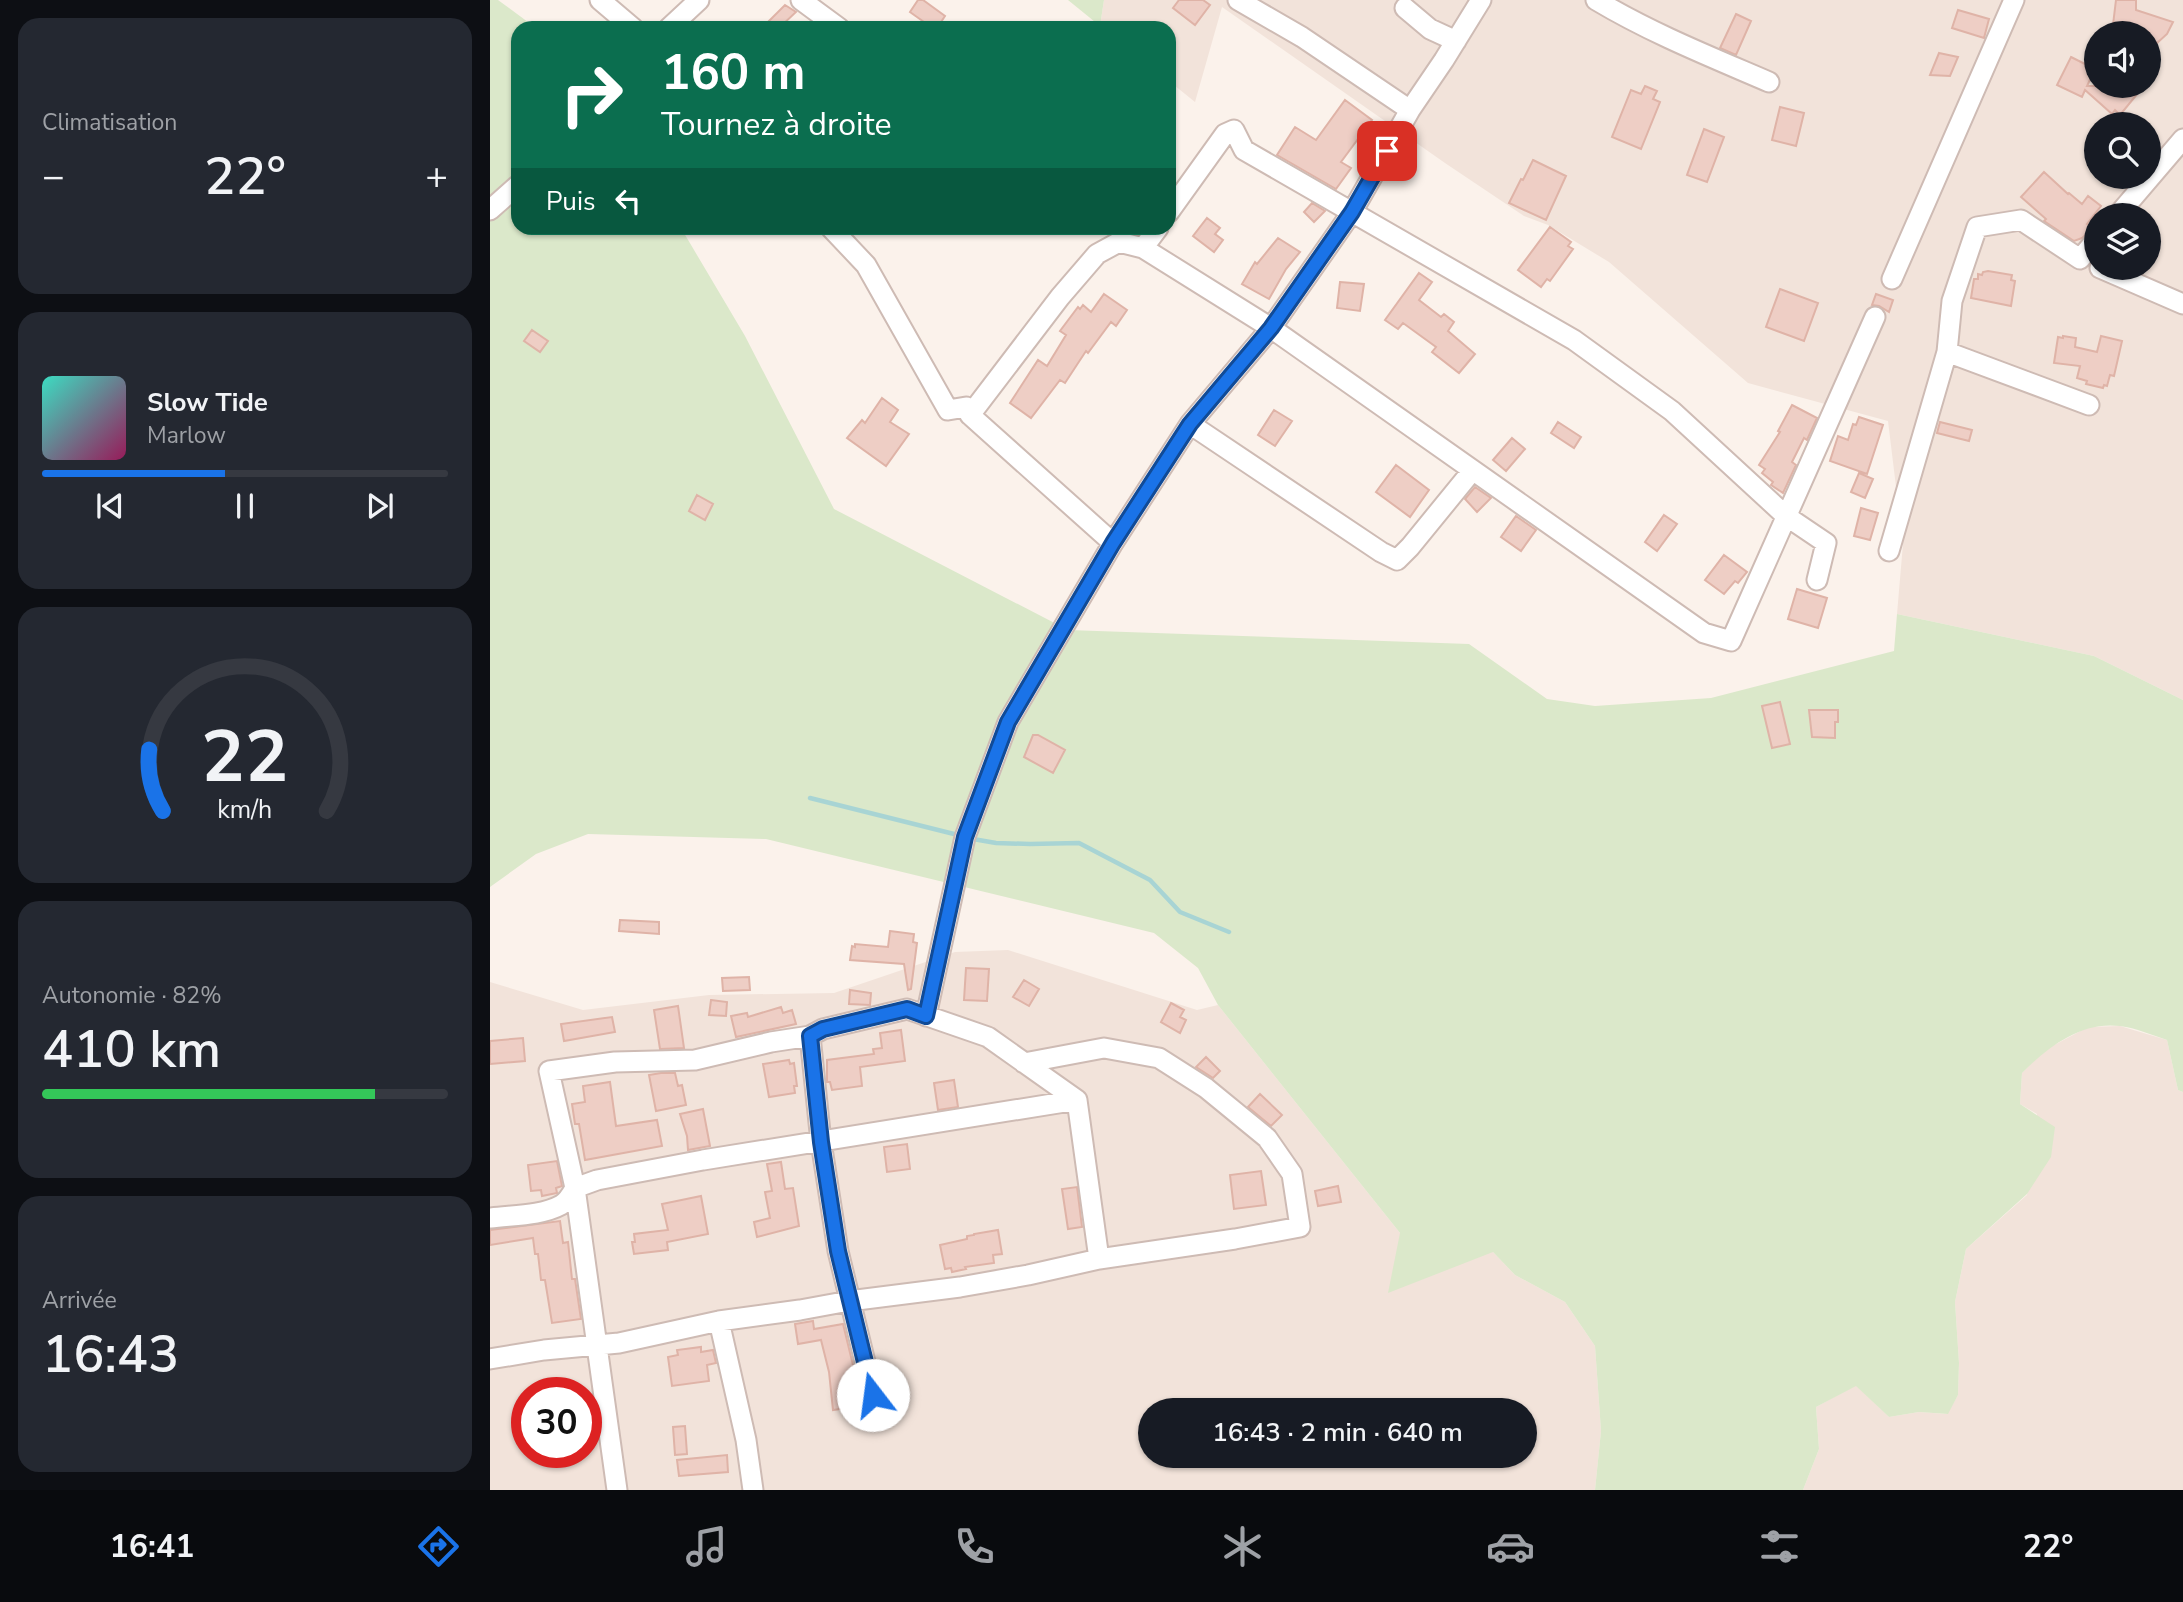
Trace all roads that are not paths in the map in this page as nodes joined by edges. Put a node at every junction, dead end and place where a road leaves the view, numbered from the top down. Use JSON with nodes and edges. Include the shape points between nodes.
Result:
{"nodes":[{"id":1,"x":600,"y":0,"type":"edge"},
{"id":2,"x":699,"y":0,"type":"edge"},
{"id":3,"x":801,"y":0,"type":"edge"},
{"id":4,"x":1238,"y":0,"type":"edge"},
{"id":5,"x":1481,"y":0,"type":"edge"},
{"id":6,"x":1596,"y":0,"type":"edge"},
{"id":7,"x":2014,"y":0,"type":"edge"},
{"id":8,"x":1405,"y":8,"type":"dead end"},
{"id":9,"x":625,"y":21,"type":"edge"},
{"id":10,"x":676,"y":21,"type":"edge"},
{"id":11,"x":830,"y":21,"type":"edge"},
{"id":12,"x":1456,"y":41,"type":"junction"},
{"id":13,"x":1769,"y":82,"type":"dead end"},
{"id":14,"x":1410,"y":110,"type":"junction"},
{"id":15,"x":2183,"y":139,"type":"edge"},
{"id":16,"x":511,"y":191,"type":"edge"},
{"id":17,"x":1176,"y":202,"type":"edge"},
{"id":18,"x":2128,"y":203,"type":"edge"},
{"id":19,"x":490,"y":210,"type":"edge"},
{"id":20,"x":1352,"y":212,"type":"junction"},
{"id":21,"x":838,"y":235,"type":"edge"},
{"id":22,"x":1153,"y":235,"type":"edge"},
{"id":23,"x":1143,"y":248,"type":"junction"},
{"id":24,"x":2084,"y":259,"type":"edge"},
{"id":25,"x":1892,"y":278,"type":"dead end"},
{"id":26,"x":2128,"y":280,"type":"edge"},
{"id":27,"x":2183,"y":304,"type":"edge"},
{"id":28,"x":1875,"y":317,"type":"dead end"},
{"id":29,"x":1271,"y":328,"type":"junction"},
{"id":30,"x":1947,"y":352,"type":"junction"},
{"id":31,"x":2089,"y":405,"type":"dead end"},
{"id":32,"x":970,"y":415,"type":"junction"},
{"id":33,"x":1190,"y":424,"type":"junction"},
{"id":34,"x":1472,"y":471,"type":"junction"},
{"id":35,"x":1786,"y":516,"type":"junction"},
{"id":36,"x":1113,"y":543,"type":"junction"},
{"id":37,"x":1889,"y":551,"type":"dead end"},
{"id":38,"x":1816,"y":580,"type":"dead end"},
{"id":39,"x":926,"y":1016,"type":"junction"},
{"id":40,"x":810,"y":1036,"type":"junction"},
{"id":41,"x":1024,"y":1063,"type":"junction"},
{"id":42,"x":1077,"y":1100,"type":"junction"},
{"id":43,"x":821,"y":1142,"type":"junction"},
{"id":44,"x":575,"y":1188,"type":"junction"},
{"id":45,"x":490,"y":1217,"type":"edge"},
{"id":46,"x":1099,"y":1259,"type":"junction"},
{"id":47,"x":849,"y":1301,"type":"junction"},
{"id":48,"x":719,"y":1321,"type":"junction"},
{"id":49,"x":598,"y":1344,"type":"junction"},
{"id":50,"x":490,"y":1359,"type":"edge"},
{"id":51,"x":873,"y":1395,"type":"dead end"},
{"id":52,"x":617,"y":1490,"type":"edge"},
{"id":53,"x":753,"y":1490,"type":"edge"}],
"edges":[{"from":1,"to":9,"type":"street"},
{"from":2,"to":10,"type":"street"},
{"from":3,"to":11,"type":"street"},
{"from":4,"to":14,"type":"street"},
{"from":5,"to":12,"type":"street"},
{"from":6,"to":13,"type":"street"},
{"from":7,"to":25,"type":"street"},
{"from":8,"to":12,"type":"street","via":[[1430,29]]},
{"from":12,"to":14,"type":"street"},
{"from":14,"to":20,"type":"street"},
{"from":15,"to":18,"type":"street"},
{"from":16,"to":19,"type":"street"},
{"from":17,"to":20,"type":"street","via":[[1226,134],[1234,130],[1244,149]]},
{"from":20,"to":29,"type":"street"},
{"from":20,"to":35,"type":"street","via":[[1574,341],[1672,411]]},
{"from":21,"to":32,"type":"street","via":[[866,265],[948,410],[966,407]]},
{"from":22,"to":23,"type":"street"},
{"from":23,"to":29,"type":"street"},
{"from":23,"to":32,"type":"street","via":[[1119,242],[1097,254]]},
{"from":24,"to":30,"type":"street","via":[[2021,220],[1977,227],[1952,301]]},
{"from":26,"to":27,"type":"street"},
{"from":28,"to":35,"type":"street"},
{"from":29,"to":33,"type":"street"},
{"from":29,"to":34,"type":"street"},
{"from":30,"to":31,"type":"street"},
{"from":30,"to":37,"type":"street"},
{"from":32,"to":36,"type":"street"},
{"from":33,"to":34,"type":"street","via":[[1397,560]]},
{"from":33,"to":36,"type":"street"},
{"from":34,"to":35,"type":"street","via":[[1704,633],[1731,641]]},
{"from":35,"to":38,"type":"street","via":[[1826,543]]},
{"from":36,"to":39,"type":"street","via":[[1008,722],[965,837]]},
{"from":39,"to":40,"type":"street","via":[[907,1009]]},
{"from":39,"to":41,"type":"street","via":[[988,1037]]},
{"from":40,"to":43,"type":"street"},
{"from":40,"to":44,"type":"street","via":[[695,1060],[615,1062],[549,1071]]},
{"from":41,"to":42,"type":"street"},
{"from":41,"to":46,"type":"street","via":[[1104,1048],[1159,1058],[1206,1088],[1267,1138],[1292,1174],[1300,1227]]},
{"from":42,"to":43,"type":"street"},
{"from":42,"to":46,"type":"street"},
{"from":43,"to":44,"type":"street","via":[[689,1162]]},
{"from":43,"to":47,"type":"street"},
{"from":44,"to":45,"type":"street","via":[[561,1205],[544,1211]]},
{"from":44,"to":49,"type":"street"},
{"from":46,"to":47,"type":"street","via":[[987,1282]]},
{"from":47,"to":48,"type":"street"},
{"from":47,"to":51,"type":"street"},
{"from":48,"to":49,"type":"street"},
{"from":48,"to":53,"type":"street"},
{"from":49,"to":50,"type":"street"},
{"from":49,"to":52,"type":"street"}]}
